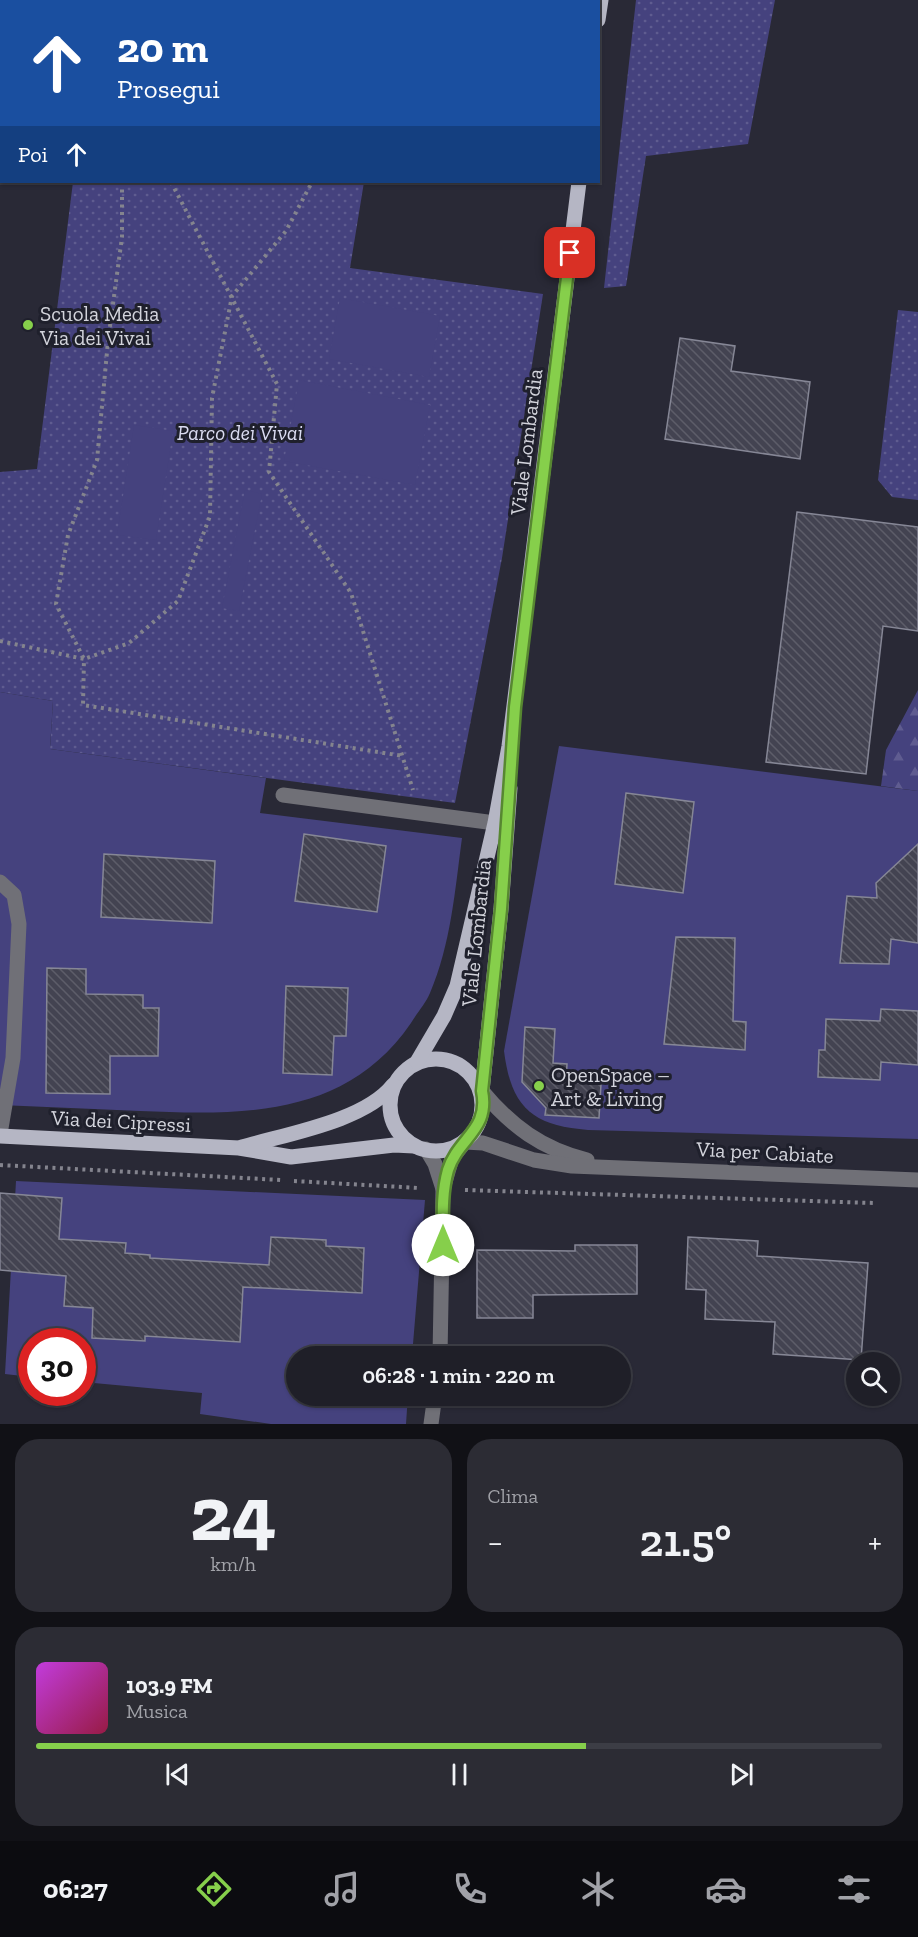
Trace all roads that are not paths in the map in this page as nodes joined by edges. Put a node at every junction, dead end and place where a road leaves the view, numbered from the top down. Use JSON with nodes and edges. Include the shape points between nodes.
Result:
{"nodes":[{"id":1,"x":579,"y":183,"type":"edge"},
{"id":2,"x":515,"y":707,"type":"junction"},
{"id":3,"x":283,"y":795,"type":"dead end"},
{"id":4,"x":495,"y":824,"type":"junction"},
{"id":5,"x":0,"y":882,"type":"edge"},
{"id":6,"x":417,"y":1062,"type":"junction"},
{"id":7,"x":395,"y":1083,"type":"junction"},
{"id":8,"x":482,"y":1091,"type":"junction"},
{"id":9,"x":0,"y":1135,"type":"edge"},
{"id":10,"x":465,"y":1142,"type":"junction"},
{"id":11,"x":239,"y":1148,"type":"junction"},
{"id":12,"x":420,"y":1148,"type":"junction"},
{"id":13,"x":610,"y":1166,"type":"junction"},
{"id":14,"x":918,"y":1180,"type":"edge"},
{"id":15,"x":443,"y":1189,"type":"junction"},
{"id":16,"x":440,"y":1346,"type":"edge"},
{"id":17,"x":433,"y":1406,"type":"edge"},
{"id":18,"x":431,"y":1424,"type":"edge"}],
"edges":[{"from":1,"to":2,"type":"main road","name":"Viale Lombardia"},
{"from":2,"to":4,"type":"main road","name":"Viale Lombardia"},
{"from":2,"to":8,"type":"main road","name":"Viale Lombardia","via":[[501,909]]},
{"from":3,"to":4,"type":"street"},
{"from":4,"to":6,"type":"main road","name":"Viale Lombardia","via":[[457,986]]},
{"from":5,"to":9,"type":"street","via":[[14,896],[19,924],[13,1058]]},
{"from":6,"to":7,"type":"main road"},
{"from":6,"to":8,"type":"main road","via":[[435,1058],[453,1061],[470,1072]]},
{"from":7,"to":11,"type":"main road","name":"Via dei Cipressi","via":[[366,1107]]},
{"from":7,"to":12,"type":"main road","via":[[391,1113],[400,1134]]},
{"from":8,"to":10,"type":"main road","via":[[481,1119]]},
{"from":8,"to":13,"type":"street","via":[[534,1140],[568,1156]]},
{"from":9,"to":11,"type":"main road","name":"Via dei Cipressi"},
{"from":10,"to":12,"type":"main road","via":[[451,1149]]},
{"from":10,"to":13,"type":"street","via":[[490,1145],[547,1163]]},
{"from":10,"to":15,"type":"street","via":[[453,1158]]},
{"from":11,"to":12,"type":"main road","name":"Via dei Cipressi","via":[[303,1157],[394,1145]]},
{"from":12,"to":15,"type":"street","via":[[435,1164]]},
{"from":13,"to":14,"type":"street","name":"Via per Cabiate"},
{"from":15,"to":16,"type":"street"},
{"from":17,"to":18,"type":"street"}]}
